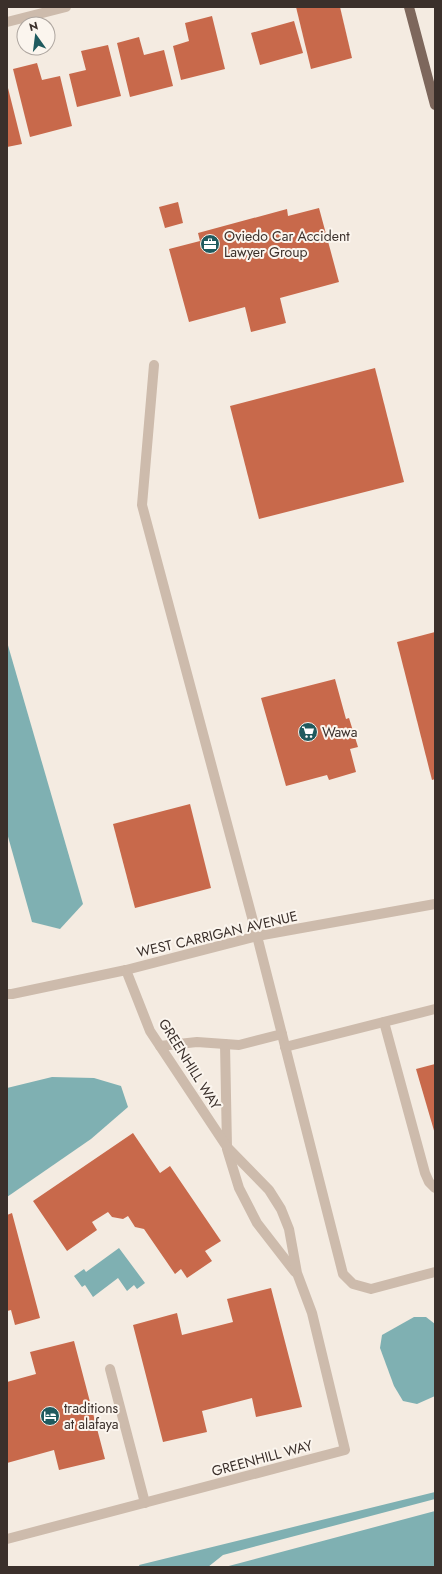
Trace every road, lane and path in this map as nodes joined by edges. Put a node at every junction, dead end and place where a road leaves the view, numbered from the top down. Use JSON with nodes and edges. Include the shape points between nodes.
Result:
{"nodes":[{"id":1,"x":66,"y":7,"type":"edge"},
{"id":2,"x":409,"y":7,"type":"edge"},
{"id":3,"x":7,"y":22,"type":"edge"},
{"id":4,"x":435,"y":105,"type":"edge"},
{"id":5,"x":154,"y":365,"type":"dead end"},
{"id":6,"x":435,"y":904,"type":"edge"},
{"id":7,"x":257,"y":936,"type":"junction"},
{"id":8,"x":126,"y":970,"type":"junction"},
{"id":9,"x":7,"y":994,"type":"edge"},
{"id":10,"x":435,"y":1009,"type":"edge"},
{"id":11,"x":384,"y":1022,"type":"junction"},
{"id":12,"x":282,"y":1034,"type":"junction"},
{"id":13,"x":225,"y":1044,"type":"junction"},
{"id":14,"x":160,"y":1046,"type":"junction"},
{"id":15,"x":285,"y":1047,"type":"junction"},
{"id":16,"x":227,"y":1147,"type":"junction"},
{"id":17,"x":435,"y":1188,"type":"edge"},
{"id":18,"x":435,"y":1272,"type":"edge"},
{"id":19,"x":297,"y":1273,"type":"junction"},
{"id":20,"x":110,"y":1369,"type":"dead end"},
{"id":21,"x":145,"y":1503,"type":"junction"},
{"id":22,"x":7,"y":1539,"type":"edge"}],
"edges":[{"from":1,"to":3,"type":"street"},
{"from":2,"to":4,"type":"main road"},
{"from":5,"to":7,"type":"street","via":[[142,505]]},
{"from":6,"to":7,"type":"street","name":"WEST CARRIGAN AVENUE"},
{"from":7,"to":8,"type":"street","name":"WEST CARRIGAN AVENUE"},
{"from":7,"to":12,"type":"street"},
{"from":8,"to":9,"type":"street","name":"WEST CARRIGAN AVENUE"},
{"from":8,"to":14,"type":"street","name":"GREENHILL WAY","via":[[150,1030]]},
{"from":10,"to":11,"type":"street"},
{"from":11,"to":15,"type":"street"},
{"from":11,"to":17,"type":"street","via":[[425,1173]]},
{"from":12,"to":13,"type":"street","via":[[239,1045]]},
{"from":12,"to":15,"type":"street"},
{"from":13,"to":14,"type":"street","via":[[197,1042]]},
{"from":13,"to":16,"type":"street"},
{"from":14,"to":16,"type":"street","name":"GREENHILL WAY"},
{"from":15,"to":18,"type":"street","via":[[343,1274],[353,1284],[371,1289]]},
{"from":16,"to":19,"type":"street","name":"GREENHILL WAY","via":[[239,1188],[257,1223]]},
{"from":16,"to":19,"type":"street","name":"GREENHILL WAY","via":[[269,1190],[281,1209],[289,1229]]},
{"from":19,"to":21,"type":"street","name":"GREENHILL WAY","via":[[312,1313],[345,1450]]},
{"from":20,"to":21,"type":"street"},
{"from":21,"to":22,"type":"street","name":"GREENHILL WAY"}]}
